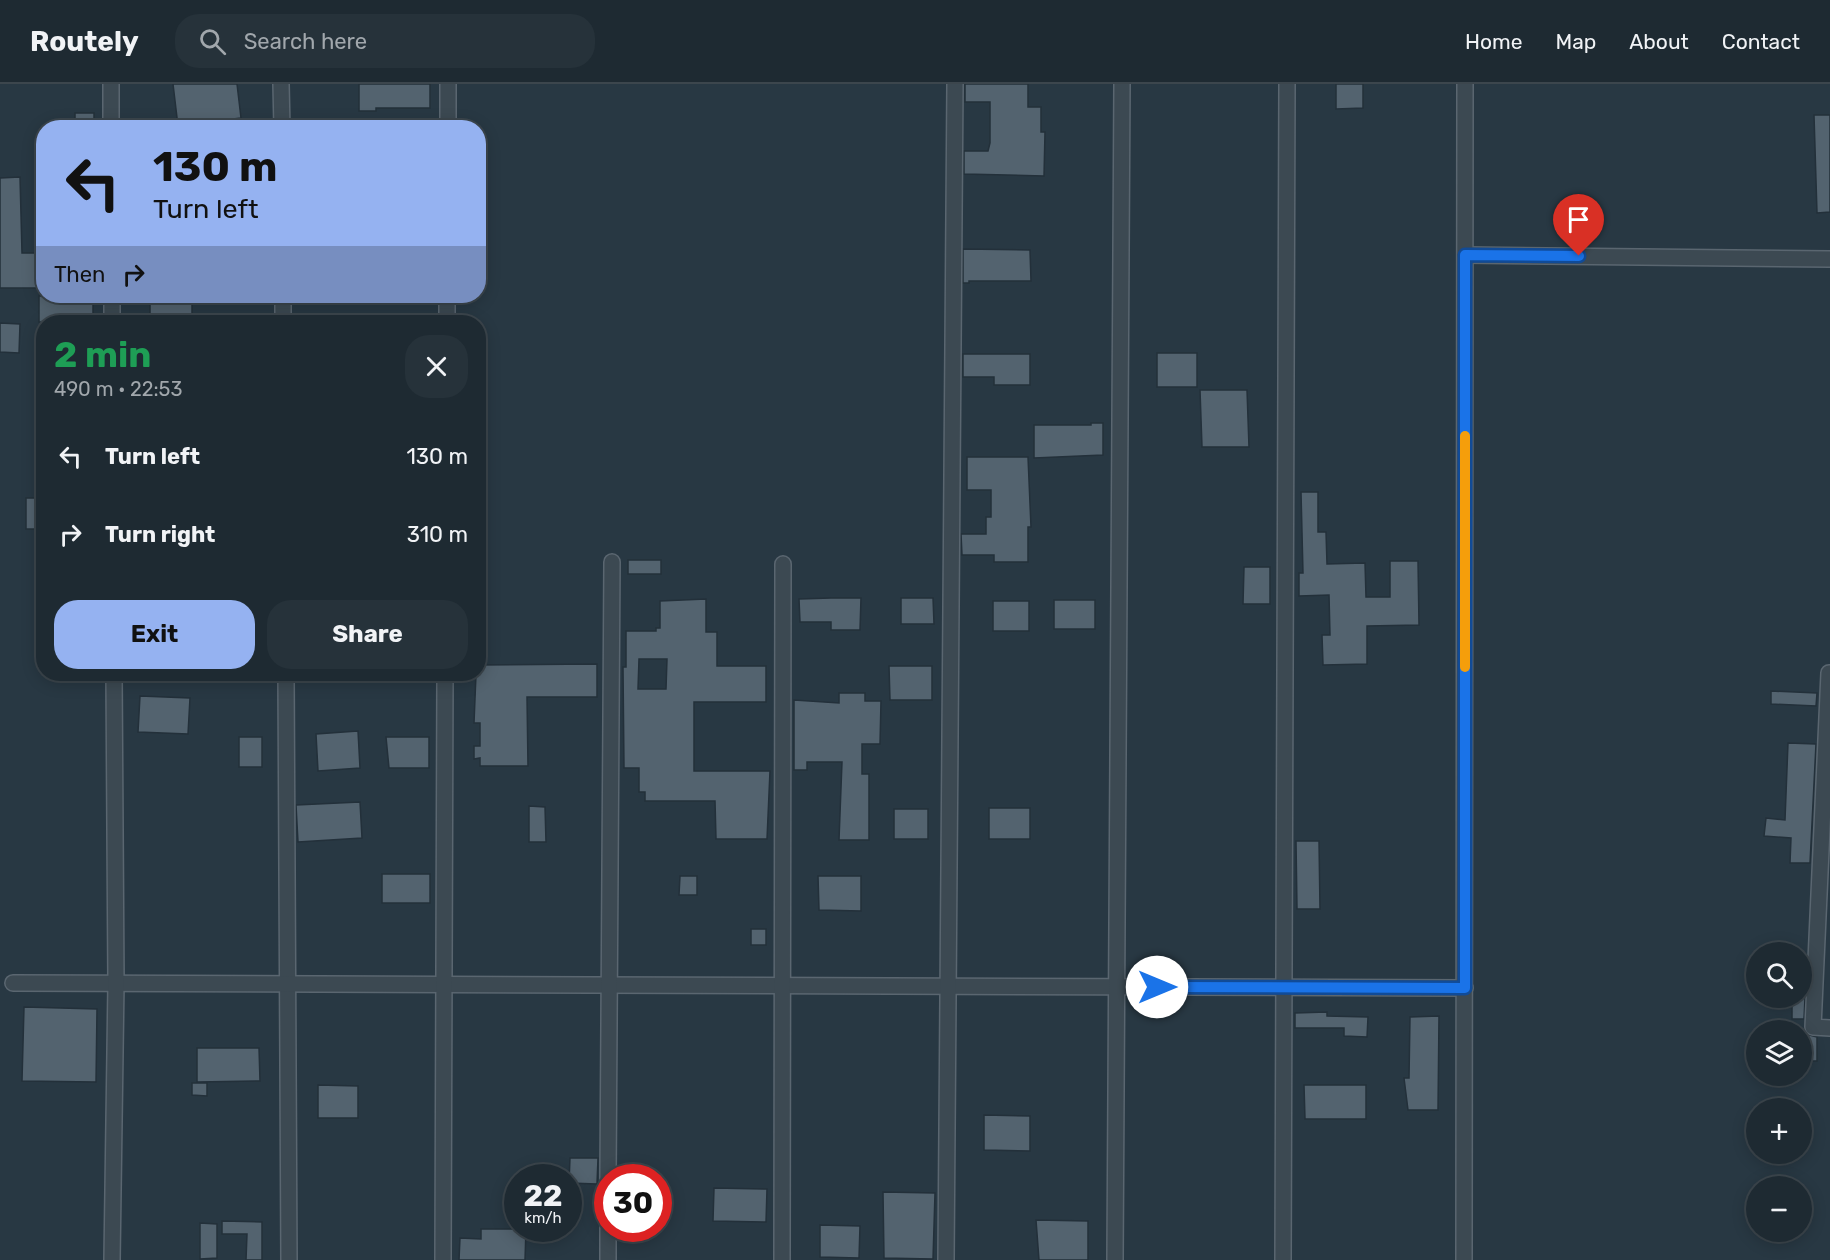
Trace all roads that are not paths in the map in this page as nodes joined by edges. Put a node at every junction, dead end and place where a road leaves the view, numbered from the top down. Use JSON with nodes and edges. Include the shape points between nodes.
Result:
{"nodes":[{"id":1,"x":111,"y":84,"type":"edge"},
{"id":2,"x":281,"y":84,"type":"edge"},
{"id":3,"x":448,"y":84,"type":"edge"},
{"id":4,"x":955,"y":84,"type":"edge"},
{"id":5,"x":1122,"y":84,"type":"edge"},
{"id":6,"x":1287,"y":84,"type":"edge"},
{"id":7,"x":1465,"y":84,"type":"edge"},
{"id":8,"x":111,"y":120,"type":"edge"},
{"id":9,"x":282,"y":120,"type":"edge"},
{"id":10,"x":448,"y":120,"type":"edge"},
{"id":11,"x":1465,"y":255,"type":"junction"},
{"id":12,"x":1830,"y":259,"type":"edge"},
{"id":13,"x":612,"y":562,"type":"dead end"},
{"id":14,"x":783,"y":564,"type":"dead end"},
{"id":15,"x":1829,"y":673,"type":"edge"},
{"id":16,"x":114,"y":681,"type":"edge"},
{"id":17,"x":286,"y":681,"type":"edge"},
{"id":18,"x":445,"y":681,"type":"edge"},
{"id":19,"x":14,"y":983,"type":"dead end"},
{"id":20,"x":116,"y":983,"type":"junction"},
{"id":21,"x":289,"y":984,"type":"junction"},
{"id":22,"x":444,"y":984,"type":"junction"},
{"id":23,"x":609,"y":985,"type":"junction"},
{"id":24,"x":783,"y":986,"type":"junction"},
{"id":25,"x":947,"y":986,"type":"junction"},
{"id":26,"x":1115,"y":987,"type":"junction"},
{"id":27,"x":1285,"y":988,"type":"junction"},
{"id":28,"x":1465,"y":988,"type":"junction"},
{"id":29,"x":1830,"y":1028,"type":"edge"},
{"id":30,"x":608,"y":1164,"type":"edge"},
{"id":31,"x":608,"y":1242,"type":"edge"},
{"id":32,"x":112,"y":1260,"type":"edge"},
{"id":33,"x":289,"y":1260,"type":"edge"},
{"id":34,"x":443,"y":1260,"type":"edge"},
{"id":35,"x":608,"y":1260,"type":"edge"},
{"id":36,"x":782,"y":1260,"type":"edge"},
{"id":37,"x":946,"y":1260,"type":"edge"},
{"id":38,"x":1114,"y":1260,"type":"edge"},
{"id":39,"x":1282,"y":1260,"type":"edge"},
{"id":40,"x":1464,"y":1260,"type":"edge"}],
"edges":[{"from":1,"to":8,"type":"street"},
{"from":2,"to":9,"type":"street"},
{"from":3,"to":10,"type":"street"},
{"from":4,"to":25,"type":"street"},
{"from":5,"to":26,"type":"street"},
{"from":6,"to":27,"type":"street"},
{"from":7,"to":11,"type":"street"},
{"from":11,"to":12,"type":"street"},
{"from":11,"to":28,"type":"street"},
{"from":13,"to":23,"type":"street"},
{"from":14,"to":24,"type":"street"},
{"from":15,"to":29,"type":"street","via":[[1813,1027]]},
{"from":16,"to":20,"type":"street"},
{"from":17,"to":21,"type":"street"},
{"from":18,"to":22,"type":"street"},
{"from":19,"to":20,"type":"street"},
{"from":20,"to":21,"type":"street"},
{"from":20,"to":32,"type":"street"},
{"from":21,"to":22,"type":"street"},
{"from":21,"to":33,"type":"street"},
{"from":22,"to":23,"type":"street"},
{"from":22,"to":34,"type":"street"},
{"from":23,"to":24,"type":"street"},
{"from":23,"to":30,"type":"street"},
{"from":24,"to":25,"type":"street"},
{"from":24,"to":36,"type":"street"},
{"from":25,"to":26,"type":"street"},
{"from":25,"to":37,"type":"street"},
{"from":26,"to":27,"type":"street"},
{"from":26,"to":38,"type":"street"},
{"from":27,"to":28,"type":"street"},
{"from":27,"to":39,"type":"street"},
{"from":28,"to":40,"type":"street"},
{"from":31,"to":35,"type":"street"}]}
